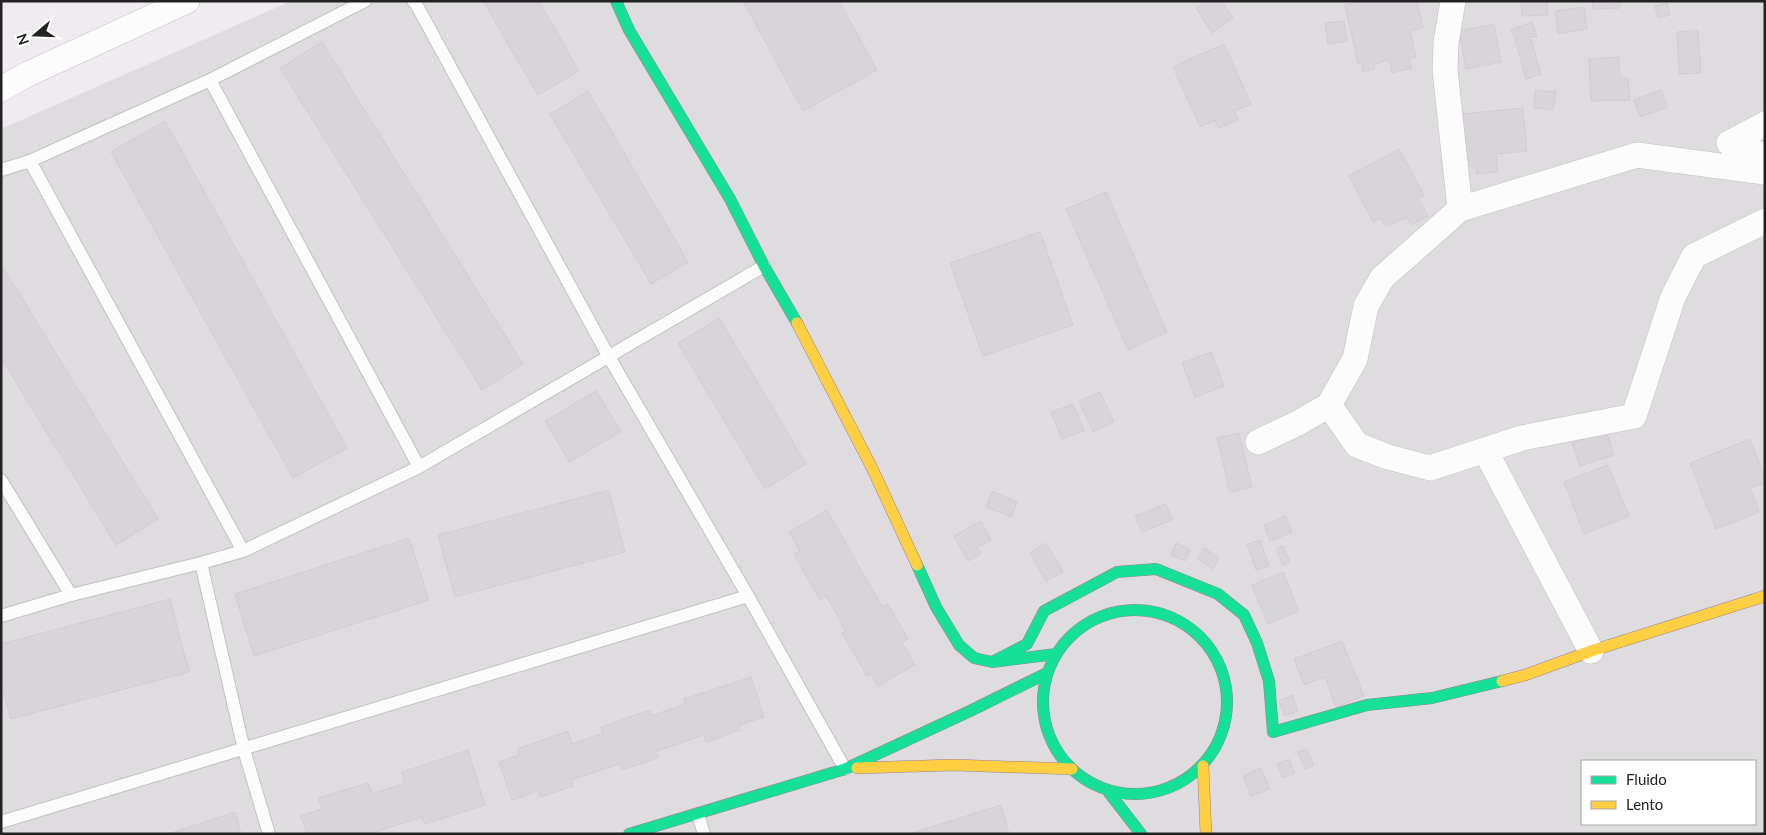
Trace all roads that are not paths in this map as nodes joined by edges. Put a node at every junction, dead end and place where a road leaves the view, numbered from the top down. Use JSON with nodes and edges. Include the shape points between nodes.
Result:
{"nodes":[{"id":1,"x":187,"y":1,"type":"edge"},
{"id":2,"x":365,"y":1,"type":"edge"},
{"id":3,"x":413,"y":1,"type":"edge"},
{"id":4,"x":616,"y":1,"type":"edge"},
{"id":5,"x":1453,"y":1,"type":"edge"},
{"id":6,"x":210,"y":80,"type":"junction"},
{"id":7,"x":1,"y":90,"type":"edge"},
{"id":8,"x":1765,"y":124,"type":"edge"},
{"id":9,"x":1765,"y":156,"type":"edge"},
{"id":10,"x":30,"y":161,"type":"junction"},
{"id":11,"x":1,"y":170,"type":"edge"},
{"id":12,"x":1765,"y":172,"type":"edge"},
{"id":13,"x":1460,"y":209,"type":"junction"},
{"id":14,"x":1765,"y":221,"type":"edge"},
{"id":15,"x":764,"y":266,"type":"junction"},
{"id":16,"x":609,"y":356,"type":"junction"},
{"id":17,"x":1329,"y":405,"type":"junction"},
{"id":18,"x":1258,"y":442,"type":"dead end"},
{"id":19,"x":1485,"y":450,"type":"junction"},
{"id":20,"x":419,"y":466,"type":"junction"},
{"id":21,"x":1,"y":480,"type":"edge"},
{"id":22,"x":244,"y":550,"type":"junction"},
{"id":23,"x":201,"y":563,"type":"junction"},
{"id":24,"x":71,"y":595,"type":"junction"},
{"id":25,"x":748,"y":596,"type":"junction"},
{"id":26,"x":1765,"y":596,"type":"edge"},
{"id":27,"x":1,"y":616,"type":"edge"},
{"id":28,"x":1591,"y":650,"type":"junction"},
{"id":29,"x":1056,"y":654,"type":"junction"},
{"id":30,"x":992,"y":662,"type":"junction"},
{"id":31,"x":1047,"y":672,"type":"junction"},
{"id":32,"x":244,"y":750,"type":"junction"},
{"id":33,"x":1202,"y":766,"type":"junction"},
{"id":34,"x":846,"y":769,"type":"junction"},
{"id":35,"x":1072,"y":769,"type":"junction"},
{"id":36,"x":1107,"y":790,"type":"junction"},
{"id":37,"x":698,"y":814,"type":"junction"},
{"id":38,"x":1,"y":822,"type":"edge"},
{"id":39,"x":269,"y":834,"type":"edge"},
{"id":40,"x":629,"y":834,"type":"edge"},
{"id":41,"x":704,"y":834,"type":"edge"},
{"id":42,"x":1141,"y":834,"type":"edge"},
{"id":43,"x":1206,"y":834,"type":"edge"}],
"edges":[{"from":1,"to":7,"type":"street","via":[[28,74]]},
{"from":2,"to":6,"type":"lane"},
{"from":3,"to":16,"type":"lane"},
{"from":4,"to":15,"type":"street","via":[[629,30],[730,199]]},
{"from":5,"to":13,"type":"street","via":[[1445,70]]},
{"from":6,"to":10,"type":"lane"},
{"from":6,"to":20,"type":"lane"},
{"from":8,"to":9,"type":"street","via":[[1730,144]]},
{"from":10,"to":11,"type":"lane"},
{"from":10,"to":22,"type":"lane"},
{"from":12,"to":13,"type":"street","via":[[1637,155]]},
{"from":13,"to":17,"type":"street","via":[[1382,278],[1366,306],[1355,359]]},
{"from":14,"to":19,"type":"street","via":[[1694,256],[1673,297],[1634,416],[1522,438]]},
{"from":15,"to":16,"type":"lane"},
{"from":15,"to":30,"type":"street","via":[[811,348],[872,468],[936,607],[959,645],[974,658]]},
{"from":16,"to":20,"type":"lane"},
{"from":16,"to":25,"type":"lane"},
{"from":17,"to":18,"type":"street"},
{"from":17,"to":19,"type":"street","via":[[1357,445],[1388,457],[1430,468]]},
{"from":19,"to":28,"type":"street"},
{"from":20,"to":22,"type":"lane"},
{"from":21,"to":24,"type":"lane"},
{"from":22,"to":23,"type":"lane"},
{"from":23,"to":24,"type":"lane"},
{"from":23,"to":32,"type":"lane"},
{"from":24,"to":27,"type":"lane"},
{"from":25,"to":32,"type":"lane"},
{"from":25,"to":34,"type":"lane"},
{"from":26,"to":28,"type":"street"},
{"from":28,"to":30,"type":"street","via":[[1525,675],[1432,698],[1367,705],[1273,732],[1270,681],[1244,615],[1218,594],[1156,570],[1116,572],[1044,611],[1027,644]]},
{"from":29,"to":30,"type":"street"},
{"from":29,"to":31,"type":"street"},
{"from":29,"to":33,"type":"street","via":[[1084,624],[1123,609],[1164,613],[1199,634],[1213,650],[1222,669],[1228,710],[1224,730]]},
{"from":31,"to":34,"type":"street"},
{"from":31,"to":35,"type":"street","via":[[1043,693],[1045,720],[1058,753]]},
{"from":32,"to":38,"type":"lane"},
{"from":32,"to":39,"type":"lane"},
{"from":33,"to":36,"type":"street","via":[[1168,789],[1148,794]]},
{"from":33,"to":43,"type":"street"},
{"from":34,"to":35,"type":"street","via":[[954,766]]},
{"from":34,"to":37,"type":"street"},
{"from":35,"to":36,"type":"street"},
{"from":36,"to":42,"type":"street"},
{"from":37,"to":40,"type":"street"},
{"from":37,"to":41,"type":"lane"}]}
